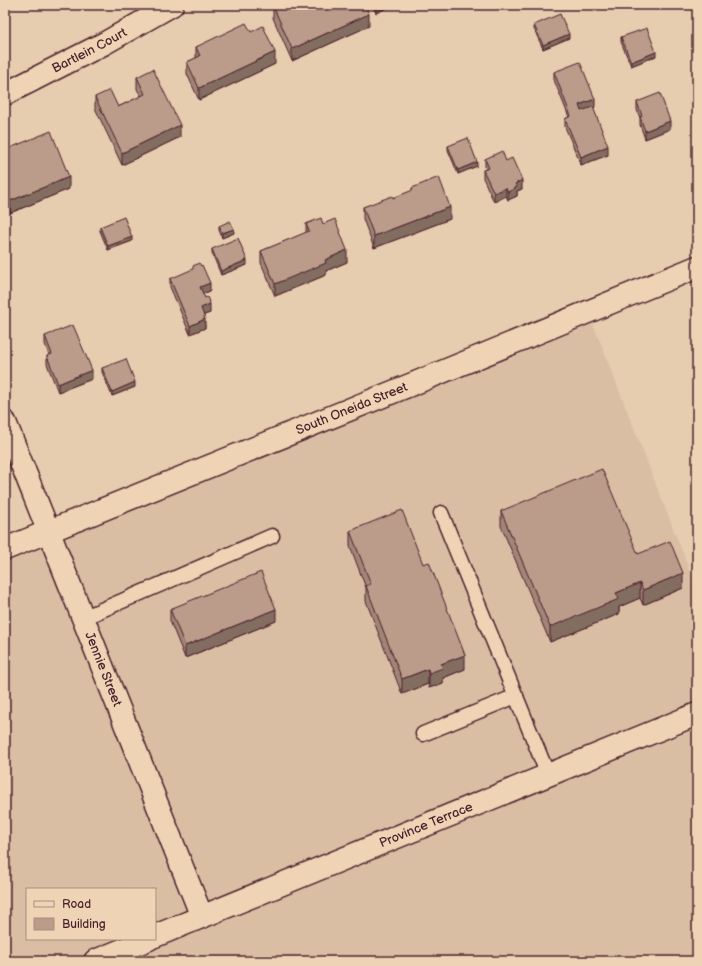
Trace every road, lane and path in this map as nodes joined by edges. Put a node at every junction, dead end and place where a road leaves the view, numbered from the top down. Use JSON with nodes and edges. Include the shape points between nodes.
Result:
{"nodes":[{"id":1,"x":172,"y":5,"type":"edge"},
{"id":2,"x":5,"y":94,"type":"edge"},
{"id":3,"x":697,"y":267,"type":"edge"},
{"id":4,"x":5,"y":422,"type":"edge"},
{"id":5,"x":441,"y":514,"type":"dead end"},
{"id":6,"x":48,"y":531,"type":"junction"},
{"id":7,"x":272,"y":536,"type":"dead end"},
{"id":8,"x":5,"y":549,"type":"edge"},
{"id":9,"x":83,"y":618,"type":"junction"},
{"id":10,"x":516,"y":696,"type":"junction"},
{"id":11,"x":697,"y":714,"type":"edge"},
{"id":12,"x":423,"y":734,"type":"dead end"},
{"id":13,"x":548,"y":775,"type":"junction"},
{"id":14,"x":202,"y":917,"type":"junction"},
{"id":15,"x":156,"y":936,"type":"edge"},
{"id":16,"x":147,"y":940,"type":"edge"},
{"id":17,"x":95,"y":961,"type":"edge"}],
"edges":[{"from":1,"to":2,"type":"main road","name":"Bartlein Court","via":[[105,43]]},
{"from":3,"to":6,"type":"main road","name":"South Oneida Street"},
{"from":4,"to":6,"type":"main road","name":"Jennie Street"},
{"from":5,"to":10,"type":"lane"},
{"from":6,"to":8,"type":"main road","name":"South Oneida Street"},
{"from":6,"to":9,"type":"main road","name":"Jennie Street"},
{"from":7,"to":9,"type":"lane"},
{"from":9,"to":14,"type":"main road","name":"Jennie Street"},
{"from":10,"to":12,"type":"lane"},
{"from":10,"to":13,"type":"lane"},
{"from":11,"to":13,"type":"main road","name":"Province Terrace"},
{"from":13,"to":14,"type":"main road","name":"Province Terrace"},
{"from":14,"to":15,"type":"main road","name":"Province Terrace"},
{"from":16,"to":17,"type":"main road"}]}
